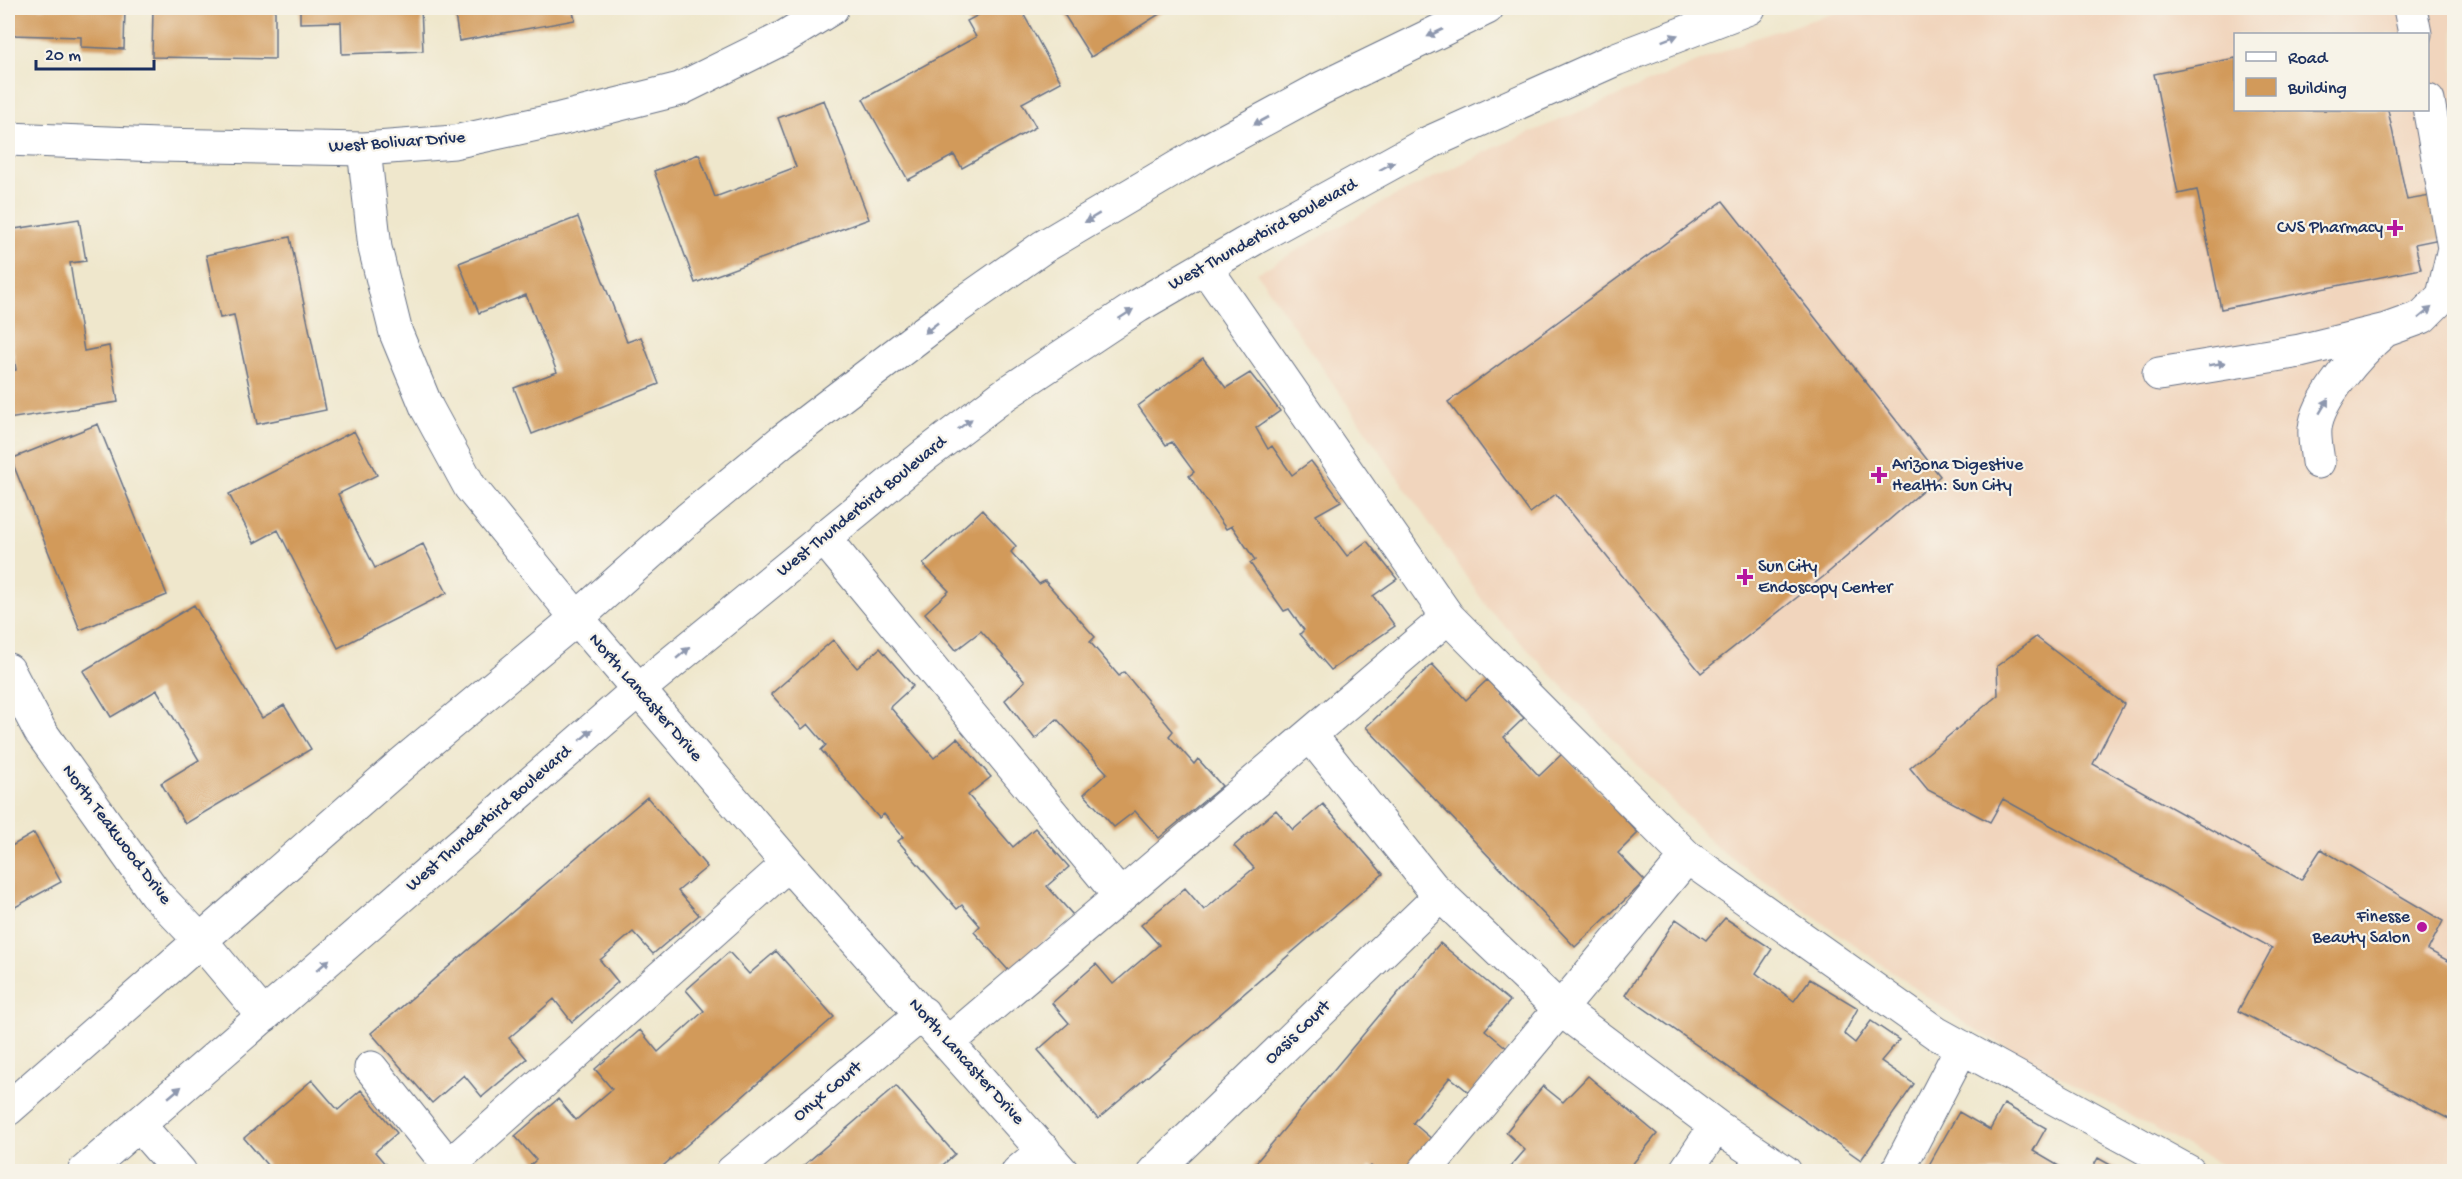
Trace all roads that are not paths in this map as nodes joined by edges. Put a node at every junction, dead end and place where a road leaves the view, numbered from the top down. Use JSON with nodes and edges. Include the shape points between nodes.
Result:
{"nodes":[{"id":1,"x":832,"y":8,"type":"edge"},
{"id":2,"x":1487,"y":8,"type":"edge"},
{"id":3,"x":1749,"y":8,"type":"edge"},
{"id":4,"x":2410,"y":8,"type":"edge"},
{"id":5,"x":2415,"y":33,"type":"edge"},
{"id":6,"x":2429,"y":111,"type":"edge"},
{"id":7,"x":8,"y":139,"type":"edge"},
{"id":8,"x":364,"y":149,"type":"junction"},
{"id":9,"x":1205,"y":267,"type":"junction"},
{"id":10,"x":2386,"y":330,"type":"junction"},
{"id":11,"x":2159,"y":374,"type":"dead end"},
{"id":12,"x":2318,"y":462,"type":"dead end"},
{"id":13,"x":823,"y":537,"type":"junction"},
{"id":14,"x":1448,"y":617,"type":"junction"},
{"id":15,"x":577,"y":618,"type":"junction"},
{"id":16,"x":8,"y":670,"type":"edge"},
{"id":17,"x":638,"y":690,"type":"junction"},
{"id":18,"x":1310,"y":735,"type":"junction"},
{"id":19,"x":1687,"y":857,"type":"junction"},
{"id":20,"x":788,"y":864,"type":"junction"},
{"id":21,"x":1441,"y":895,"type":"junction"},
{"id":22,"x":1120,"y":896,"type":"junction"},
{"id":23,"x":200,"y":940,"type":"junction"},
{"id":24,"x":1560,"y":1009,"type":"junction"},
{"id":25,"x":923,"y":1013,"type":"junction"},
{"id":26,"x":264,"y":1016,"type":"junction"},
{"id":27,"x":949,"y":1042,"type":"junction"},
{"id":28,"x":1962,"y":1047,"type":"junction"},
{"id":29,"x":371,"y":1068,"type":"dead end"},
{"id":30,"x":8,"y":1109,"type":"edge"},
{"id":31,"x":138,"y":1124,"type":"junction"},
{"id":32,"x":1716,"y":1126,"type":"junction"},
{"id":33,"x":1053,"y":1161,"type":"edge"},
{"id":34,"x":452,"y":1169,"type":"edge"},
{"id":35,"x":84,"y":1172,"type":"edge"},
{"id":36,"x":180,"y":1172,"type":"edge"},
{"id":37,"x":732,"y":1172,"type":"edge"},
{"id":38,"x":1018,"y":1172,"type":"edge"},
{"id":39,"x":1154,"y":1172,"type":"edge"},
{"id":40,"x":1424,"y":1172,"type":"edge"},
{"id":41,"x":1685,"y":1172,"type":"edge"},
{"id":42,"x":1785,"y":1172,"type":"edge"},
{"id":43,"x":1897,"y":1172,"type":"edge"},
{"id":44,"x":2189,"y":1172,"type":"edge"}],
"edges":[{"from":1,"to":8,"type":"street","name":"West Bolivar Drive","via":[[783,38],[680,89],[454,142]]},
{"from":2,"to":15,"type":"street","one_way":true,"via":[[1310,94],[1043,246],[782,441]]},
{"from":9,"to":3,"type":"street","name":"West Thunderbird Boulevard","one_way":true,"via":[[1426,144],[1616,59]]},
{"from":4,"to":5,"type":"street"},
{"from":10,"to":6,"type":"street","one_way":true,"via":[[2422,317],[2442,296],[2454,248]]},
{"from":7,"to":8,"type":"street","name":"West Bolivar Drive"},
{"from":8,"to":15,"type":"street","name":"North Lancaster Drive","via":[[375,248],[396,333],[427,408],[470,487]]},
{"from":13,"to":9,"type":"street","name":"West Thunderbird Boulevard","one_way":true,"via":[[1004,395],[1138,306]]},
{"from":9,"to":14,"type":"street"},
{"from":11,"to":10,"type":"street","one_way":true,"via":[[2300,351]]},
{"from":12,"to":10,"type":"street","one_way":true,"via":[[2314,430],[2317,416],[2352,362]]},
{"from":17,"to":13,"type":"street","name":"West Thunderbird Boulevard","one_way":true},
{"from":13,"to":22,"type":"street"},
{"from":14,"to":18,"type":"street"},
{"from":14,"to":19,"type":"street"},
{"from":15,"to":17,"type":"street","name":"North Lancaster Drive"},
{"from":15,"to":23,"type":"street","via":[[403,762]]},
{"from":16,"to":23,"type":"street","name":"North Teakwood Drive","via":[[40,731],[155,892]]},
{"from":17,"to":20,"type":"street","name":"North Lancaster Drive"},
{"from":26,"to":17,"type":"street","name":"West Thunderbird Boulevard","one_way":true},
{"from":18,"to":21,"type":"street"},
{"from":18,"to":22,"type":"street"},
{"from":19,"to":24,"type":"street"},
{"from":19,"to":28,"type":"street","via":[[1936,1033]]},
{"from":20,"to":25,"type":"street","name":"North Lancaster Drive"},
{"from":20,"to":34,"type":"street"},
{"from":21,"to":24,"type":"street"},
{"from":21,"to":39,"type":"street","name":"Oasis Court"},
{"from":22,"to":27,"type":"street"},
{"from":23,"to":26,"type":"street","name":"North Teakwood Drive"},
{"from":23,"to":30,"type":"street"},
{"from":24,"to":32,"type":"street"},
{"from":24,"to":40,"type":"street"},
{"from":25,"to":27,"type":"street","name":"North Lancaster Drive"},
{"from":25,"to":37,"type":"street","name":"Onyx Court"},
{"from":31,"to":26,"type":"street","name":"West Thunderbird Boulevard","one_way":true},
{"from":27,"to":33,"type":"street","name":"North Lancaster Drive"},
{"from":28,"to":43,"type":"street"},
{"from":28,"to":44,"type":"street"},
{"from":29,"to":34,"type":"street"},
{"from":31,"to":35,"type":"street","name":"West Thunderbird Boulevard"},
{"from":31,"to":36,"type":"street"},
{"from":32,"to":41,"type":"street"},
{"from":32,"to":42,"type":"street"},
{"from":33,"to":38,"type":"street"}]}
